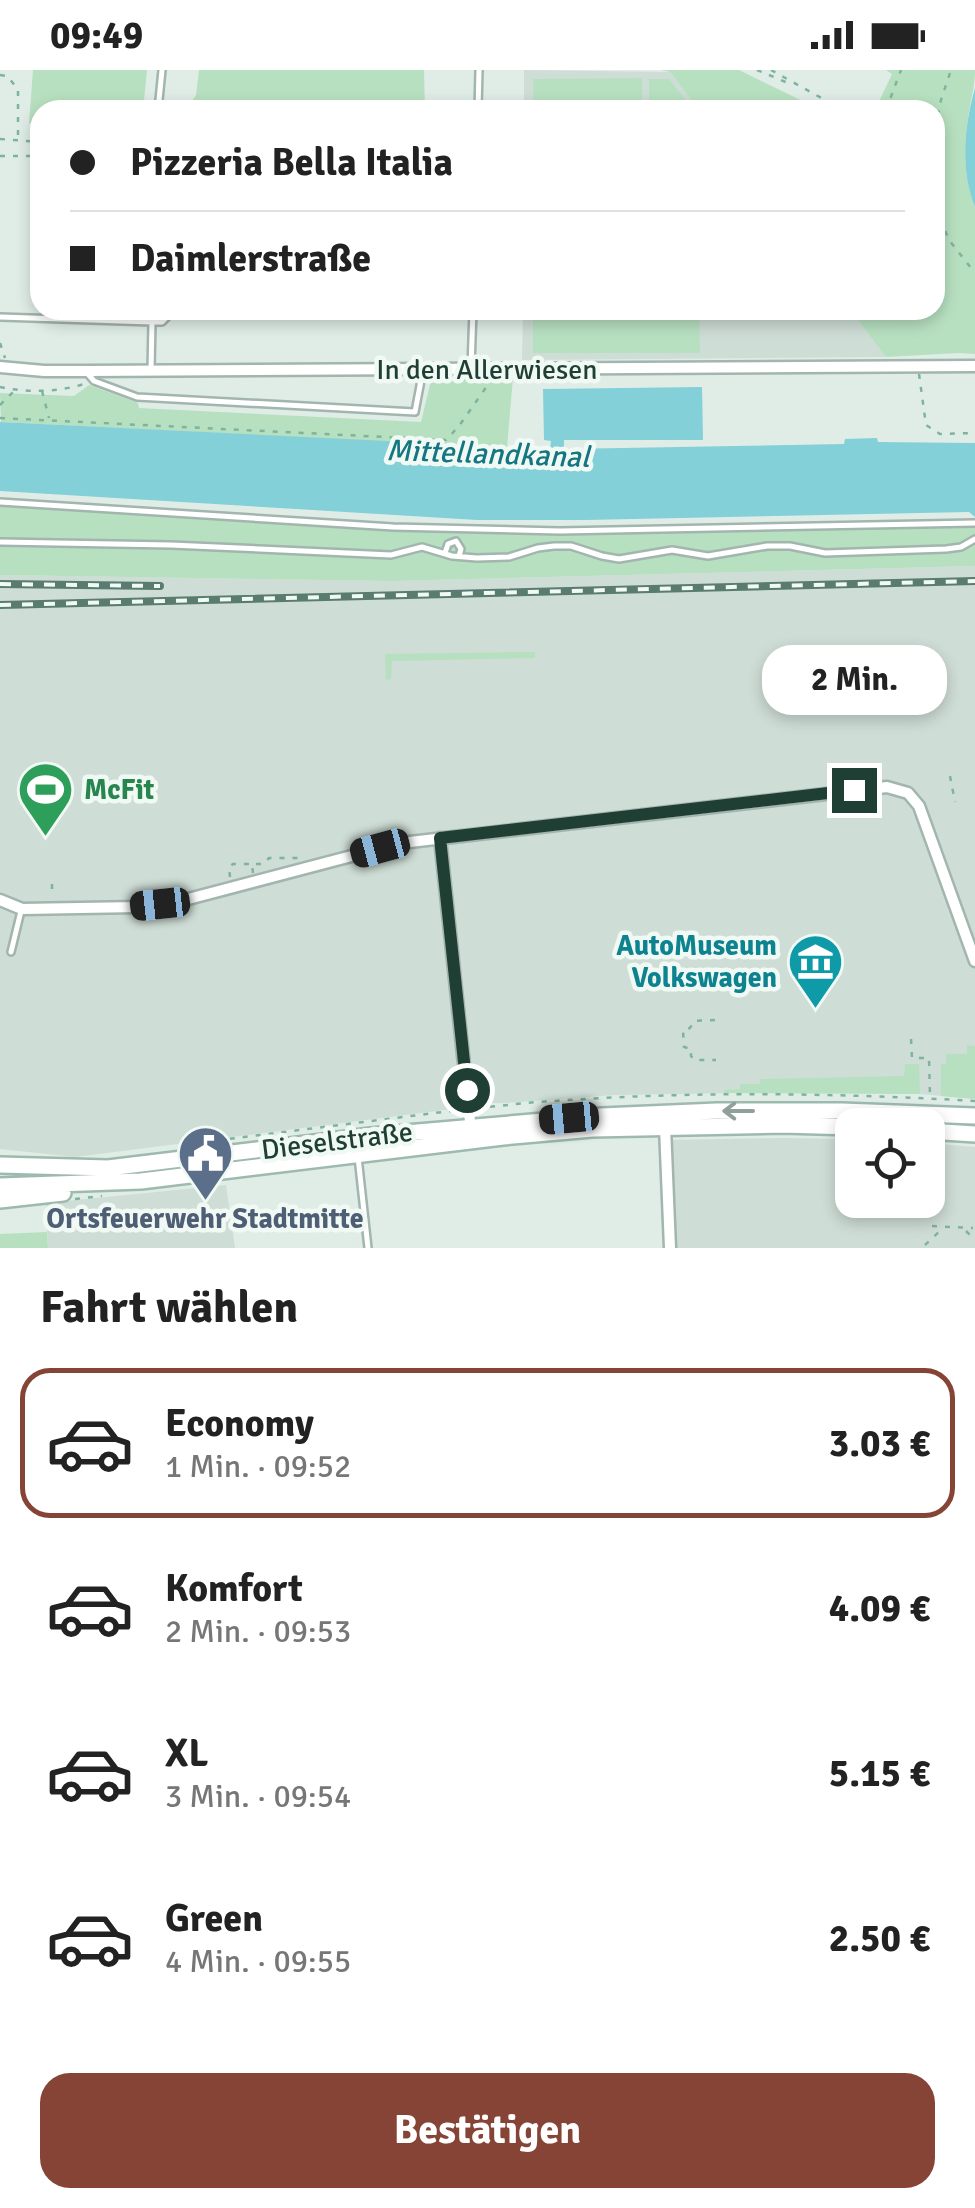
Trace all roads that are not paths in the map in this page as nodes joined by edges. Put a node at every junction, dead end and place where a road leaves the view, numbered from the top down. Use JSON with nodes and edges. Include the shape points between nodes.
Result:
{"nodes":[{"id":1,"x":162,"y":70,"type":"edge"},
{"id":2,"x":478,"y":70,"type":"edge"},
{"id":3,"x":159,"y":100,"type":"edge"},
{"id":4,"x":478,"y":100,"type":"edge"},
{"id":5,"x":0,"y":317,"type":"edge"},
{"id":6,"x":30,"y":318,"type":"edge"},
{"id":7,"x":91,"y":320,"type":"edge"},
{"id":8,"x":164,"y":320,"type":"edge"},
{"id":9,"x":473,"y":320,"type":"edge"},
{"id":10,"x":152,"y":322,"type":"junction"},
{"id":11,"x":975,"y":366,"type":"edge"},
{"id":12,"x":0,"y":367,"type":"edge"},
{"id":13,"x":151,"y":370,"type":"junction"},
{"id":14,"x":423,"y":370,"type":"junction"},
{"id":15,"x":471,"y":370,"type":"junction"},
{"id":16,"x":86,"y":371,"type":"junction"},
{"id":17,"x":0,"y":502,"type":"edge"},
{"id":18,"x":975,"y":523,"type":"edge"},
{"id":19,"x":975,"y":539,"type":"edge"},
{"id":20,"x":0,"y":542,"type":"edge"},
{"id":21,"x":445,"y":554,"type":"junction"},
{"id":22,"x":459,"y":557,"type":"junction"},
{"id":23,"x":440,"y":838,"type":"junction"},
{"id":24,"x":0,"y":900,"type":"edge"},
{"id":25,"x":22,"y":909,"type":"junction"},
{"id":26,"x":10,"y":952,"type":"dead end"},
{"id":27,"x":975,"y":960,"type":"edge"},
{"id":28,"x":975,"y":1116,"type":"edge"},
{"id":29,"x":664,"y":1127,"type":"junction"},
{"id":30,"x":835,"y":1127,"type":"edge"},
{"id":31,"x":945,"y":1132,"type":"edge"},
{"id":32,"x":471,"y":1134,"type":"junction"},
{"id":33,"x":975,"y":1134,"type":"edge"},
{"id":34,"x":358,"y":1154,"type":"junction"},
{"id":35,"x":0,"y":1165,"type":"edge"},
{"id":36,"x":141,"y":1181,"type":"junction"},
{"id":37,"x":0,"y":1186,"type":"edge"},
{"id":38,"x":0,"y":1200,"type":"edge"},
{"id":39,"x":368,"y":1248,"type":"edge"},
{"id":40,"x":670,"y":1248,"type":"edge"}],
"edges":[{"from":1,"to":3,"type":"lane"},
{"from":2,"to":4,"type":"lane"},
{"from":5,"to":6,"type":"lane"},
{"from":7,"to":10,"type":"lane"},
{"from":8,"to":10,"type":"lane"},
{"from":9,"to":15,"type":"lane"},
{"from":10,"to":13,"type":"lane"},
{"from":11,"to":15,"type":"street","name":"In den Allerwiesen"},
{"from":12,"to":16,"type":"street","name":"In den Allerwiesen"},
{"from":13,"to":14,"type":"street","name":"In den Allerwiesen"},
{"from":13,"to":16,"type":"street","name":"In den Allerwiesen"},
{"from":14,"to":15,"type":"street","name":"In den Allerwiesen"},
{"from":14,"to":16,"type":"lane","via":[[415,412],[137,397],[94,381]]},
{"from":17,"to":18,"type":"lane","via":[[560,531]]},
{"from":19,"to":22,"type":"lane","via":[[946,549],[825,553],[767,546],[619,559],[554,546],[510,557]]},
{"from":20,"to":21,"type":"lane","via":[[392,555],[422,547]]},
{"from":21,"to":22,"type":"lane"},
{"from":21,"to":22,"type":"lane","via":[[456,541]]},
{"from":23,"to":25,"type":"street","via":[[160,904]]},
{"from":23,"to":27,"type":"street","via":[[892,788],[919,806]]},
{"from":23,"to":32,"type":"street"},
{"from":24,"to":25,"type":"street"},
{"from":25,"to":26,"type":"lane"},
{"from":28,"to":32,"type":"main road","name":"Dieselstraße","one_way":true,"via":[[717,1111],[569,1118]]},
{"from":29,"to":30,"type":"main road","name":"Dieselstraße"},
{"from":29,"to":32,"type":"main road","name":"Dieselstraße"},
{"from":29,"to":40,"type":"street"},
{"from":31,"to":33,"type":"main road"},
{"from":32,"to":34,"type":"main road","name":"Dieselstraße"},
{"from":32,"to":35,"type":"main road","name":"Dieselstraße","via":[[108,1168]]},
{"from":34,"to":36,"type":"main road","name":"Dieselstraße"},
{"from":34,"to":39,"type":"lane"},
{"from":36,"to":37,"type":"main road","name":"Dieselstraße"},
{"from":36,"to":38,"type":"main road"}]}
